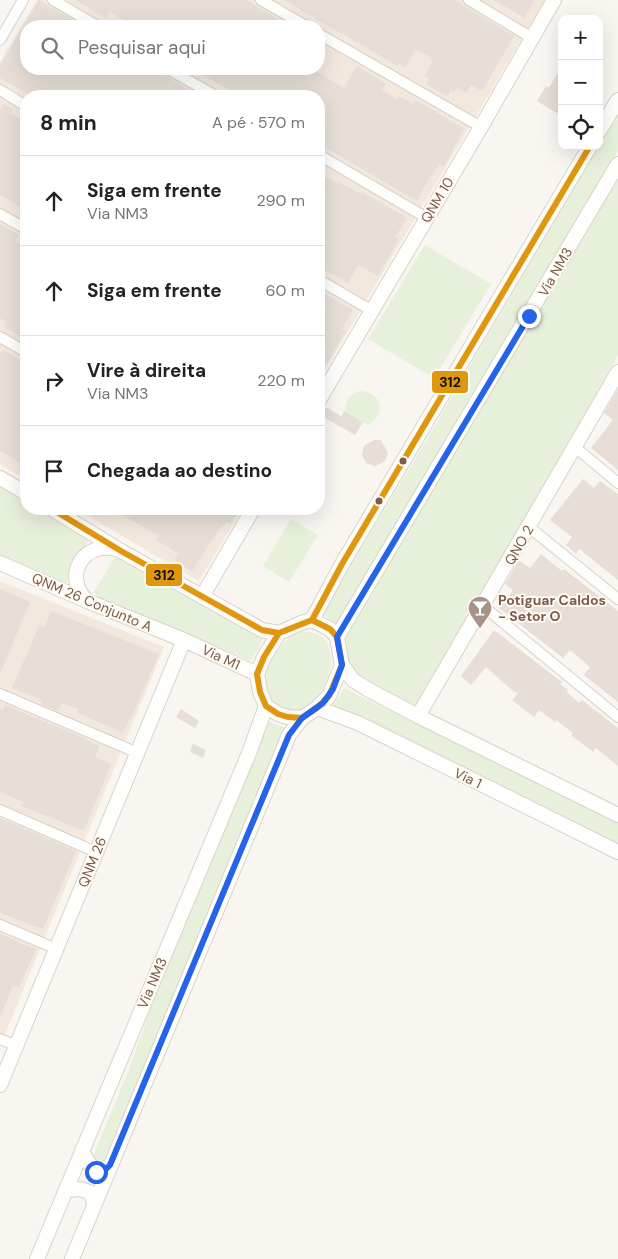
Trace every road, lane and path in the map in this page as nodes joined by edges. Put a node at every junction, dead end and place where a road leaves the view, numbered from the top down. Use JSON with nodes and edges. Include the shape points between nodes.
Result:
{"nodes":[{"id":1,"x":23,"y":0,"type":"edge"},
{"id":2,"x":53,"y":0,"type":"edge"},
{"id":3,"x":261,"y":0,"type":"edge"},
{"id":4,"x":469,"y":0,"type":"edge"},
{"id":5,"x":554,"y":0,"type":"edge"},
{"id":6,"x":87,"y":20,"type":"edge"},
{"id":7,"x":296,"y":20,"type":"edge"},
{"id":8,"x":325,"y":37,"type":"edge"},
{"id":9,"x":532,"y":38,"type":"junction"},
{"id":10,"x":0,"y":40,"type":"edge"},
{"id":11,"x":179,"y":75,"type":"edge"},
{"id":12,"x":0,"y":90,"type":"edge"},
{"id":13,"x":205,"y":90,"type":"edge"},
{"id":14,"x":618,"y":100,"type":"edge"},
{"id":15,"x":20,"y":102,"type":"edge"},
{"id":16,"x":603,"y":124,"type":"edge"},
{"id":17,"x":481,"y":128,"type":"junction"},
{"id":18,"x":588,"y":150,"type":"edge"},
{"id":19,"x":325,"y":159,"type":"edge"},
{"id":20,"x":618,"y":164,"type":"edge"},
{"id":21,"x":0,"y":214,"type":"edge"},
{"id":22,"x":427,"y":218,"type":"junction"},
{"id":23,"x":20,"y":226,"type":"edge"},
{"id":24,"x":325,"y":283,"type":"edge"},
{"id":25,"x":371,"y":310,"type":"junction"},
{"id":26,"x":0,"y":337,"type":"edge"},
{"id":27,"x":20,"y":349,"type":"edge"},
{"id":28,"x":618,"y":372,"type":"edge"},
{"id":29,"x":325,"y":390,"type":"edge"},
{"id":30,"x":575,"y":447,"type":"junction"},
{"id":31,"x":0,"y":478,"type":"edge"},
{"id":32,"x":618,"y":484,"type":"edge"},
{"id":33,"x":20,"y":490,"type":"edge"},
{"id":34,"x":62,"y":515,"type":"edge"},
{"id":35,"x":250,"y":515,"type":"edge"},
{"id":36,"x":529,"y":527,"type":"junction"},
{"id":37,"x":121,"y":551,"type":"junction"},
{"id":38,"x":0,"y":563,"type":"edge"},
{"id":39,"x":203,"y":595,"type":"junction"},
{"id":40,"x":618,"y":599,"type":"edge"},
{"id":41,"x":87,"y":601,"type":"junction"},
{"id":42,"x":483,"y":606,"type":"junction"},
{"id":43,"x":312,"y":620,"type":"junction"},
{"id":44,"x":279,"y":633,"type":"junction"},
{"id":45,"x":337,"y":637,"type":"junction"},
{"id":46,"x":184,"y":640,"type":"junction"},
{"id":47,"x":342,"y":665,"type":"junction"},
{"id":48,"x":257,"y":674,"type":"junction"},
{"id":49,"x":0,"y":694,"type":"edge"},
{"id":50,"x":266,"y":706,"type":"junction"},
{"id":51,"x":317,"y":708,"type":"junction"},
{"id":52,"x":418,"y":716,"type":"junction"},
{"id":53,"x":618,"y":717,"type":"edge"},
{"id":54,"x":302,"y":718,"type":"junction"},
{"id":55,"x":138,"y":753,"type":"junction"},
{"id":56,"x":0,"y":810,"type":"edge"},
{"id":57,"x":618,"y":815,"type":"edge"},
{"id":58,"x":96,"y":852,"type":"junction"},
{"id":59,"x":618,"y":852,"type":"edge"},
{"id":60,"x":0,"y":925,"type":"edge"},
{"id":61,"x":57,"y":949,"type":"junction"},
{"id":62,"x":0,"y":1039,"type":"edge"},
{"id":63,"x":17,"y":1046,"type":"junction"},
{"id":64,"x":0,"y":1085,"type":"edge"},
{"id":65,"x":82,"y":1150,"type":"junction"},
{"id":66,"x":110,"y":1165,"type":"junction"},
{"id":67,"x":66,"y":1190,"type":"junction"},
{"id":68,"x":94,"y":1204,"type":"junction"},
{"id":69,"x":37,"y":1259,"type":"edge"},
{"id":70,"x":72,"y":1259,"type":"edge"}],
"edges":[{"from":1,"to":10,"type":"street"},
{"from":2,"to":6,"type":"street"},
{"from":3,"to":7,"type":"street"},
{"from":4,"to":9,"type":"street"},
{"from":5,"to":9,"type":"main road","name":"QNM 10"},
{"from":8,"to":17,"type":"street"},
{"from":9,"to":17,"type":"main road","name":"QNM 10"},
{"from":11,"to":13,"type":"street"},
{"from":12,"to":15,"type":"street"},
{"from":14,"to":16,"type":"main road"},
{"from":17,"to":22,"type":"main road","name":"QNM 10"},
{"from":18,"to":43,"type":"main road"},
{"from":19,"to":22,"type":"street"},
{"from":20,"to":45,"type":"main road","name":"Via NM3"},
{"from":21,"to":23,"type":"street"},
{"from":22,"to":25,"type":"main road","name":"QNM 10"},
{"from":24,"to":25,"type":"street"},
{"from":25,"to":29,"type":"main road","name":"QNM 10"},
{"from":26,"to":27,"type":"street"},
{"from":28,"to":30,"type":"main road","name":"QNO 2"},
{"from":30,"to":32,"type":"street"},
{"from":30,"to":36,"type":"main road","name":"QNO 2"},
{"from":31,"to":33,"type":"main road"},
{"from":34,"to":37,"type":"main road"},
{"from":35,"to":39,"type":"main road"},
{"from":36,"to":40,"type":"street"},
{"from":36,"to":42,"type":"main road","name":"QNO 2"},
{"from":37,"to":39,"type":"main road"},
{"from":37,"to":41,"type":"main road","via":[[102,547],[83,558],[77,569],[76,583]]},
{"from":38,"to":41,"type":"main road","name":"QNM 26 Conjunto A"},
{"from":39,"to":44,"type":"main road","via":[[262,630]]},
{"from":41,"to":46,"type":"main road","name":"QNM 26 Conjunto A"},
{"from":42,"to":52,"type":"main road","name":"QNO 2"},
{"from":42,"to":53,"type":"street"},
{"from":43,"to":44,"type":"main road"},
{"from":43,"to":45,"type":"main road","via":[[330,629]]},
{"from":44,"to":48,"type":"main road"},
{"from":45,"to":47,"type":"main road"},
{"from":46,"to":48,"type":"main road","name":"Via M1"},
{"from":46,"to":55,"type":"main road","name":"QNM 26"},
{"from":47,"to":51,"type":"main road","via":[[329,696]]},
{"from":47,"to":52,"type":"main road","via":[[353,680]]},
{"from":48,"to":50,"type":"main road"},
{"from":49,"to":55,"type":"street"},
{"from":50,"to":54,"type":"main road","via":[[278,714]]},
{"from":50,"to":65,"type":"main road","name":"Via NM3"},
{"from":51,"to":54,"type":"main road"},
{"from":51,"to":59,"type":"main road","name":"Via 1","via":[[358,723]]},
{"from":52,"to":57,"type":"main road"},
{"from":54,"to":66,"type":"main road","via":[[289,735]]},
{"from":55,"to":58,"type":"main road","name":"QNM 26"},
{"from":56,"to":58,"type":"street"},
{"from":58,"to":61,"type":"main road","name":"QNM 26"},
{"from":60,"to":61,"type":"street"},
{"from":61,"to":63,"type":"main road","name":"QNM 26"},
{"from":62,"to":63,"type":"street"},
{"from":63,"to":64,"type":"main road","name":"QNM 26"},
{"from":65,"to":66,"type":"main road","via":[[96,1172]]},
{"from":65,"to":67,"type":"main road","name":"Via NM3"},
{"from":66,"to":68,"type":"main road"},
{"from":67,"to":68,"type":"main road","via":[[81,1189],[91,1193]]},
{"from":67,"to":69,"type":"main road","name":"Via NM3"},
{"from":68,"to":70,"type":"main road"}]}
